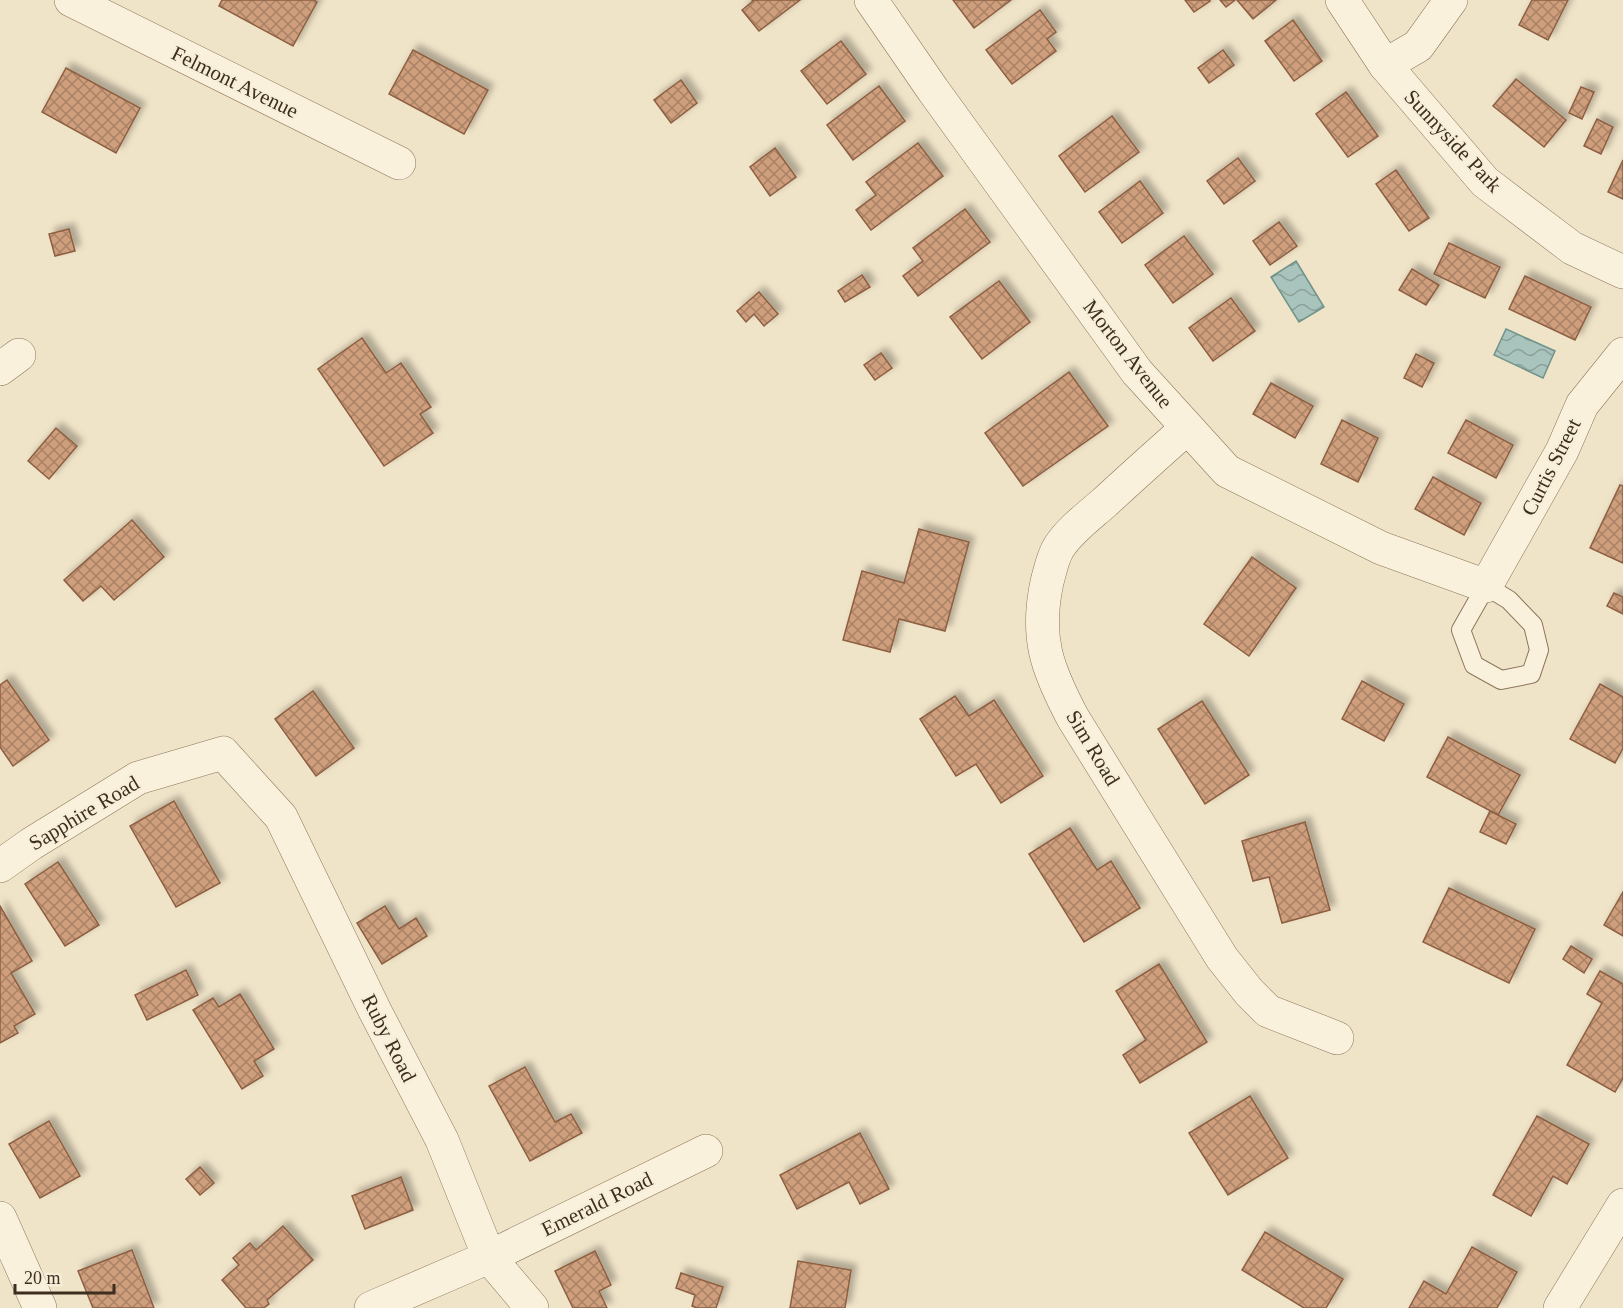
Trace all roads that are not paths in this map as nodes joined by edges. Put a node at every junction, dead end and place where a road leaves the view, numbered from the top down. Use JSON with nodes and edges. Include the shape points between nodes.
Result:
{"nodes":[{"id":1,"x":71,"y":0,"type":"edge"},
{"id":2,"x":871,"y":0,"type":"edge"},
{"id":3,"x":1342,"y":0,"type":"edge"},
{"id":4,"x":1451,"y":0,"type":"edge"},
{"id":5,"x":1384,"y":65,"type":"junction"},
{"id":6,"x":399,"y":163,"type":"dead end"},
{"id":7,"x":1623,"y":272,"type":"edge"},
{"id":8,"x":1623,"y":354,"type":"edge"},
{"id":9,"x":1187,"y":428,"type":"junction"},
{"id":10,"x":1486,"y":586,"type":"junction"},
{"id":11,"x":284,"y":821,"type":"joint"},
{"id":12,"x":0,"y":866,"type":"edge"},
{"id":13,"x":1337,"y":1038,"type":"dead end"},
{"id":14,"x":706,"y":1151,"type":"dead end"},
{"id":15,"x":1623,"y":1205,"type":"edge"},
{"id":16,"x":0,"y":1218,"type":"edge"},
{"id":17,"x":489,"y":1257,"type":"junction"},
{"id":18,"x":40,"y":1308,"type":"edge"},
{"id":19,"x":371,"y":1308,"type":"edge"},
{"id":20,"x":532,"y":1308,"type":"edge"},
{"id":21,"x":1560,"y":1308,"type":"edge"}],
"edges":[{"from":1,"to":6,"type":"street","name":"Felmont Avenue"},
{"from":2,"to":9,"type":"street","name":"Morton Avenue","via":[[1137,372]]},
{"from":3,"to":5,"type":"street","name":"Sunnyside Park"},
{"from":4,"to":5,"type":"street","via":[[1418,46]]},
{"from":5,"to":7,"type":"street","name":"Sunnyside Park","via":[[1485,182],[1572,248]]},
{"from":8,"to":10,"type":"street","name":"Curtis Street","via":[[1582,405],[1562,451]]},
{"from":9,"to":10,"type":"street","name":"Morton Avenue","via":[[1227,471],[1381,548]]},
{"from":9,"to":13,"type":"street","name":"Sim Road","via":[[1058,548],[1042,604],[1046,658],[1073,718],[1235,975],[1268,1011]]},
{"from":10,"to":10,"type":"lane","via":[[1509,600],[1533,625],[1539,651],[1531,674],[1501,680],[1474,665],[1461,630]]},
{"from":11,"to":12,"type":"street","name":"Sapphire Road","via":[[223,753],[138,778]]},
{"from":11,"to":17,"type":"street","name":"Ruby Road","via":[[442,1140]]},
{"from":14,"to":17,"type":"street","name":"Emerald Road"},
{"from":15,"to":21,"type":"street"},
{"from":16,"to":18,"type":"street"},
{"from":17,"to":19,"type":"street","name":"Emerald Road"},
{"from":17,"to":20,"type":"street","name":"Ruby Road"}]}
